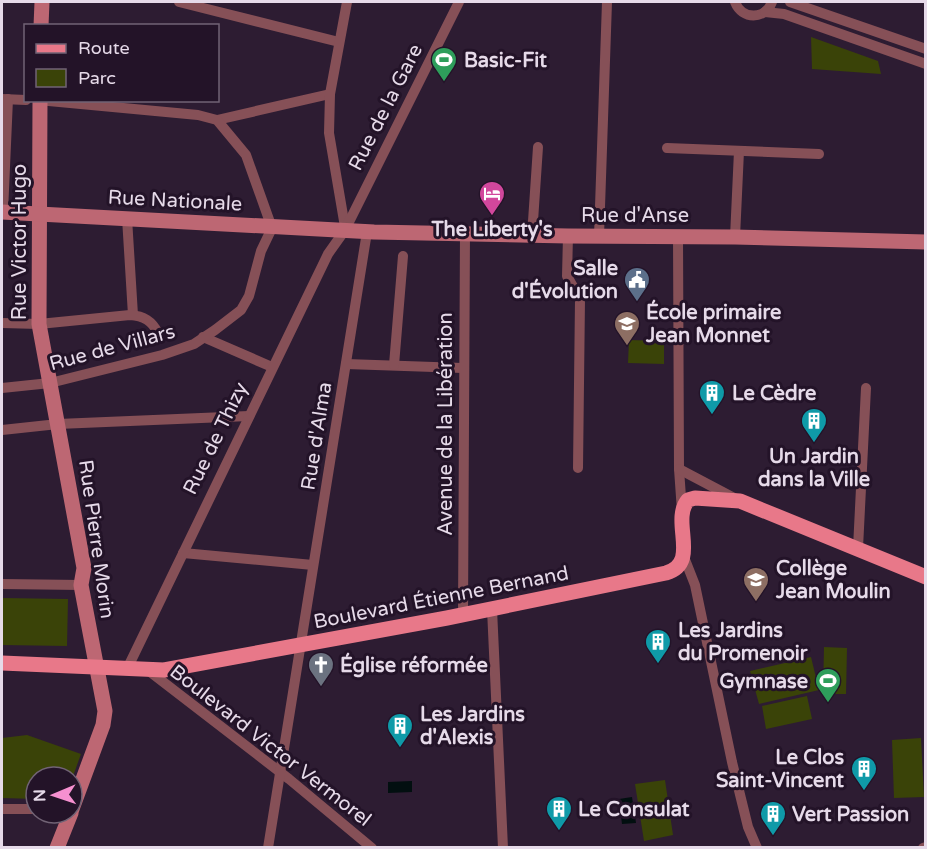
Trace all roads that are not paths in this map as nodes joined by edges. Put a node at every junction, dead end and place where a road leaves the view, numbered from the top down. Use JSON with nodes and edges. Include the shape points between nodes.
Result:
{"nodes":[{"id":1,"x":42,"y":2,"type":"edge"},
{"id":2,"x":179,"y":2,"type":"edge"},
{"id":3,"x":347,"y":2,"type":"edge"},
{"id":4,"x":459,"y":2,"type":"edge"},
{"id":5,"x":607,"y":2,"type":"edge"},
{"id":6,"x":735,"y":2,"type":"edge"},
{"id":7,"x":772,"y":2,"type":"edge"},
{"id":8,"x":790,"y":2,"type":"edge"},
{"id":9,"x":765,"y":12,"type":"junction"},
{"id":10,"x":41,"y":24,"type":"edge"},
{"id":11,"x":339,"y":42,"type":"junction"},
{"id":12,"x":926,"y":49,"type":"edge"},
{"id":13,"x":926,"y":64,"type":"edge"},
{"id":14,"x":330,"y":94,"type":"junction"},
{"id":15,"x":5,"y":99,"type":"edge"},
{"id":16,"x":24,"y":100,"type":"edge"},
{"id":17,"x":39,"y":102,"type":"edge"},
{"id":18,"x":64,"y":102,"type":"edge"},
{"id":19,"x":89,"y":103,"type":"edge"},
{"id":20,"x":217,"y":120,"type":"junction"},
{"id":21,"x":538,"y":147,"type":"dead end"},
{"id":22,"x":667,"y":148,"type":"dead end"},
{"id":23,"x":739,"y":151,"type":"junction"},
{"id":24,"x":819,"y":154,"type":"dead end"},
{"id":25,"x":2,"y":212,"type":"edge"},
{"id":26,"x":39,"y":214,"type":"junction"},
{"id":27,"x":126,"y":218,"type":"junction"},
{"id":28,"x":272,"y":228,"type":"junction"},
{"id":29,"x":345,"y":230,"type":"junction"},
{"id":30,"x":367,"y":231,"type":"junction"},
{"id":31,"x":465,"y":233,"type":"junction"},
{"id":32,"x":532,"y":236,"type":"junction"},
{"id":33,"x":568,"y":236,"type":"junction"},
{"id":34,"x":599,"y":236,"type":"junction"},
{"id":35,"x":678,"y":236,"type":"junction"},
{"id":36,"x":735,"y":237,"type":"junction"},
{"id":37,"x":926,"y":242,"type":"edge"},
{"id":38,"x":403,"y":256,"type":"dead end"},
{"id":39,"x":133,"y":315,"type":"junction"},
{"id":40,"x":2,"y":322,"type":"edge"},
{"id":41,"x":39,"y":324,"type":"junction"},
{"id":42,"x":158,"y":333,"type":"dead end"},
{"id":43,"x":203,"y":337,"type":"junction"},
{"id":44,"x":346,"y":364,"type":"junction"},
{"id":45,"x":394,"y":365,"type":"junction"},
{"id":46,"x":272,"y":367,"type":"junction"},
{"id":47,"x":463,"y":368,"type":"junction"},
{"id":48,"x":50,"y":383,"type":"junction"},
{"id":49,"x":2,"y":388,"type":"edge"},
{"id":50,"x":866,"y":388,"type":"dead end"},
{"id":51,"x":249,"y":416,"type":"junction"},
{"id":52,"x":58,"y":424,"type":"junction"},
{"id":53,"x":2,"y":430,"type":"edge"},
{"id":54,"x":578,"y":468,"type":"dead end"},
{"id":55,"x":679,"y":469,"type":"junction"},
{"id":56,"x":740,"y":501,"type":"junction"},
{"id":57,"x":682,"y":511,"type":"junction"},
{"id":58,"x":858,"y":548,"type":"junction"},
{"id":59,"x":183,"y":553,"type":"junction"},
{"id":60,"x":684,"y":557,"type":"junction"},
{"id":61,"x":313,"y":565,"type":"junction"},
{"id":62,"x":926,"y":577,"type":"edge"},
{"id":63,"x":2,"y":584,"type":"edge"},
{"id":64,"x":81,"y":585,"type":"junction"},
{"id":65,"x":492,"y":609,"type":"junction"},
{"id":66,"x":463,"y":615,"type":"junction"},
{"id":67,"x":299,"y":646,"type":"junction"},
{"id":68,"x":2,"y":663,"type":"edge"},
{"id":69,"x":96,"y":666,"type":"junction"},
{"id":70,"x":128,"y":667,"type":"junction"},
{"id":71,"x":149,"y":670,"type":"junction"},
{"id":72,"x":279,"y":772,"type":"junction"},
{"id":73,"x":84,"y":777,"type":"edge"},
{"id":74,"x":2,"y":809,"type":"edge"},
{"id":75,"x":24,"y":809,"type":"edge"},
{"id":76,"x":66,"y":825,"type":"edge"},
{"id":77,"x":57,"y":848,"type":"edge"},
{"id":78,"x":267,"y":848,"type":"edge"},
{"id":79,"x":372,"y":848,"type":"edge"},
{"id":80,"x":503,"y":848,"type":"edge"},
{"id":81,"x":757,"y":848,"type":"edge"}],
"edges":[{"from":1,"to":10,"type":"main road"},
{"from":2,"to":11,"type":"street"},
{"from":3,"to":11,"type":"street"},
{"from":4,"to":29,"type":"street","name":"Rue de la Gare"},
{"from":5,"to":34,"type":"street"},
{"from":6,"to":9,"type":"street","via":[[746,14]]},
{"from":7,"to":9,"type":"street"},
{"from":8,"to":12,"type":"street"},
{"from":9,"to":13,"type":"street","via":[[784,14]]},
{"from":11,"to":14,"type":"street"},
{"from":14,"to":20,"type":"street"},
{"from":14,"to":29,"type":"street","via":[[329,133]]},
{"from":15,"to":16,"type":"street"},
{"from":15,"to":25,"type":"street"},
{"from":17,"to":26,"type":"main road","name":"Rue Victor Hugo"},
{"from":18,"to":19,"type":"street"},
{"from":19,"to":20,"type":"street"},
{"from":20,"to":28,"type":"street","via":[[246,155]]},
{"from":21,"to":32,"type":"street"},
{"from":22,"to":23,"type":"street"},
{"from":23,"to":24,"type":"street"},
{"from":23,"to":36,"type":"street"},
{"from":25,"to":26,"type":"main road","name":"Rue Nationale"},
{"from":26,"to":27,"type":"main road","name":"Rue Nationale"},
{"from":26,"to":41,"type":"main road","name":"Rue Victor Hugo"},
{"from":27,"to":28,"type":"main road","name":"Rue Nationale"},
{"from":27,"to":39,"type":"street"},
{"from":28,"to":29,"type":"main road","name":"Rue Nationale"},
{"from":28,"to":43,"type":"street","name":"Rue de Villars","via":[[241,310]]},
{"from":29,"to":30,"type":"main road","name":"Rue d'Anse"},
{"from":29,"to":46,"type":"street","name":"Rue de Thizy","via":[[328,254]]},
{"from":30,"to":31,"type":"main road","name":"Rue d'Anse"},
{"from":30,"to":44,"type":"street","name":"Rue d'Alma"},
{"from":31,"to":32,"type":"main road","name":"Rue d'Anse"},
{"from":31,"to":47,"type":"street","name":"Avenue de la Libération"},
{"from":32,"to":33,"type":"main road","name":"Rue d'Anse"},
{"from":33,"to":34,"type":"main road","name":"Rue d'Anse"},
{"from":33,"to":54,"type":"street","via":[[567,276],[580,299]]},
{"from":34,"to":35,"type":"main road","name":"Rue d'Anse"},
{"from":35,"to":36,"type":"main road","name":"Rue d'Anse"},
{"from":35,"to":55,"type":"street"},
{"from":36,"to":37,"type":"main road","name":"Rue d'Anse"},
{"from":38,"to":45,"type":"street"},
{"from":39,"to":41,"type":"street"},
{"from":39,"to":42,"type":"street","via":[[153,322]]},
{"from":40,"to":41,"type":"street"},
{"from":41,"to":48,"type":"main road","name":"Rue Victor Hugo"},
{"from":43,"to":46,"type":"street"},
{"from":43,"to":48,"type":"street","name":"Rue de Villars","via":[[162,355]]},
{"from":44,"to":45,"type":"street"},
{"from":44,"to":61,"type":"street","name":"Rue d'Alma"},
{"from":45,"to":47,"type":"street"},
{"from":46,"to":51,"type":"street","name":"Rue de Thizy"},
{"from":47,"to":66,"type":"street","name":"Avenue de la Libération"},
{"from":48,"to":49,"type":"street","name":"Rue de Villars"},
{"from":48,"to":52,"type":"main road","name":"Rue Pierre Morin"},
{"from":50,"to":58,"type":"street"},
{"from":51,"to":52,"type":"street"},
{"from":51,"to":59,"type":"street","name":"Rue de Thizy"},
{"from":52,"to":53,"type":"street"},
{"from":52,"to":64,"type":"main road","name":"Rue Pierre Morin","via":[[84,568]]},
{"from":55,"to":56,"type":"street"},
{"from":55,"to":57,"type":"street"},
{"from":56,"to":57,"type":"main road","via":[[688,500]]},
{"from":56,"to":58,"type":"main road"},
{"from":57,"to":60,"type":"main road"},
{"from":58,"to":62,"type":"main road"},
{"from":59,"to":61,"type":"street"},
{"from":59,"to":70,"type":"street","name":"Rue de Thizy"},
{"from":60,"to":65,"type":"main road","name":"Boulevard Étienne Bernand","via":[[671,572]]},
{"from":60,"to":81,"type":"street","via":[[695,585],[732,762]]},
{"from":61,"to":67,"type":"street","name":"Rue d'Alma"},
{"from":63,"to":64,"type":"street"},
{"from":64,"to":69,"type":"main road","name":"Rue Pierre Morin"},
{"from":65,"to":66,"type":"main road","name":"Boulevard Étienne Bernand"},
{"from":65,"to":80,"type":"street"},
{"from":66,"to":67,"type":"main road","name":"Boulevard Étienne Bernand"},
{"from":67,"to":71,"type":"main road","name":"Boulevard Étienne Bernand"},
{"from":67,"to":72,"type":"street","name":"Rue d'Alma"},
{"from":68,"to":69,"type":"main road","name":"Boulevard Étienne Bernand"},
{"from":69,"to":70,"type":"main road","name":"Boulevard Étienne Bernand"},
{"from":69,"to":73,"type":"main road","via":[[104,697],[104,725]]},
{"from":70,"to":71,"type":"main road","name":"Boulevard Étienne Bernand"},
{"from":71,"to":72,"type":"street","name":"Boulevard Victor Vermorel"},
{"from":72,"to":78,"type":"street","name":"Rue d'Alma"},
{"from":72,"to":79,"type":"street","name":"Boulevard Victor Vermorel"},
{"from":74,"to":75,"type":"street"},
{"from":76,"to":77,"type":"main road"}]}
